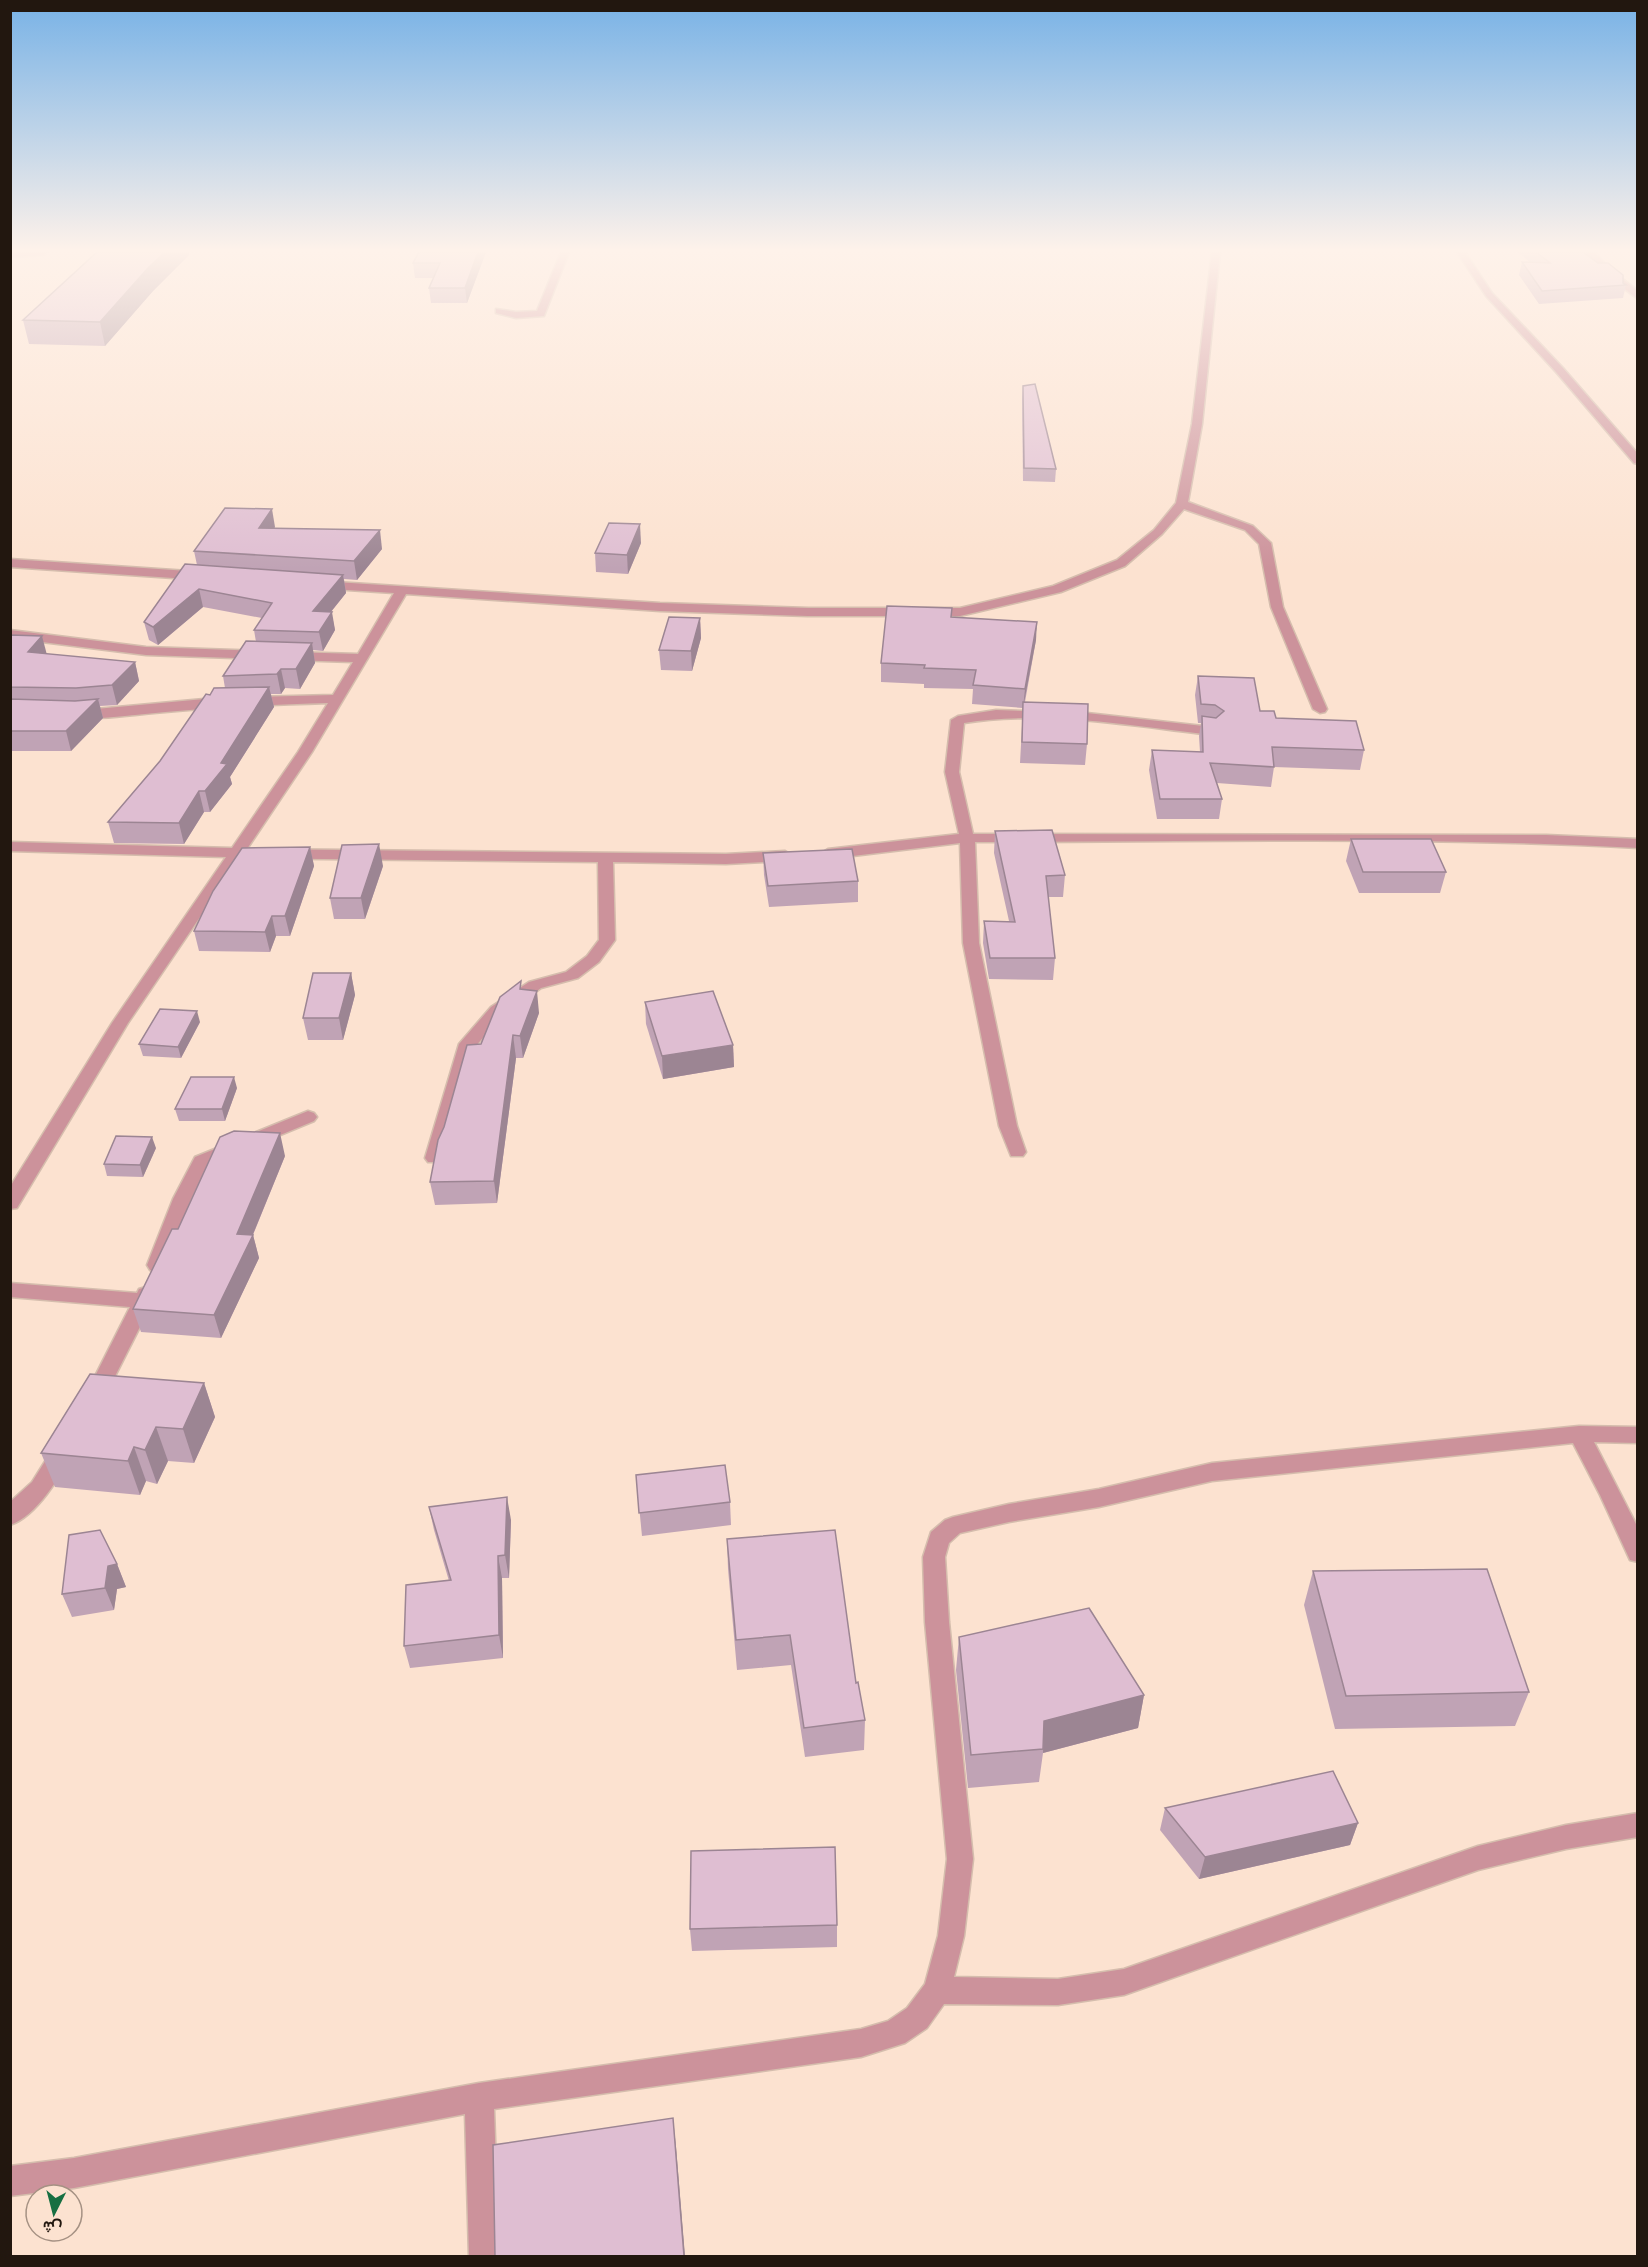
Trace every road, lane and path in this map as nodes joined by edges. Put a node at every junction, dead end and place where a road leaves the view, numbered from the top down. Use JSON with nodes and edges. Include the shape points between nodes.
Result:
{"nodes":[{"id":1,"x":1204,"y":358,"type":"edge"},
{"id":2,"x":1549,"y":358,"type":"edge"},
{"id":3,"x":1638,"y":461,"type":"edge"},
{"id":4,"x":1182,"y":504,"type":"junction"},
{"id":5,"x":10,"y":562,"type":"edge"},
{"id":6,"x":220,"y":577,"type":"edge"},
{"id":7,"x":311,"y":584,"type":"edge"},
{"id":8,"x":402,"y":591,"type":"junction"},
{"id":9,"x":10,"y":634,"type":"edge"},
{"id":10,"x":363,"y":658,"type":"junction"},
{"id":11,"x":337,"y":699,"type":"junction"},
{"id":12,"x":1320,"y":709,"type":"dead end"},
{"id":13,"x":70,"y":714,"type":"edge"},
{"id":14,"x":1212,"y":731,"type":"edge"},
{"id":15,"x":968,"y":838,"type":"junction"},
{"id":16,"x":1638,"y":844,"type":"edge"},
{"id":17,"x":10,"y":846,"type":"edge"},
{"id":18,"x":238,"y":852,"type":"junction"},
{"id":19,"x":605,"y":857,"type":"junction"},
{"id":20,"x":308,"y":1117,"type":"dead end"},
{"id":21,"x":1017,"y":1152,"type":"dead end"},
{"id":22,"x":434,"y":1158,"type":"edge"},
{"id":23,"x":10,"y":1203,"type":"edge"},
{"id":24,"x":10,"y":1290,"type":"edge"},
{"id":25,"x":143,"y":1301,"type":"junction"},
{"id":26,"x":83,"y":1420,"type":"edge"},
{"id":27,"x":1579,"y":1434,"type":"junction"},
{"id":28,"x":1638,"y":1435,"type":"edge"},
{"id":29,"x":71,"y":1439,"type":"edge"},
{"id":30,"x":10,"y":1516,"type":"edge"},
{"id":31,"x":1638,"y":1553,"type":"edge"},
{"id":32,"x":1638,"y":1825,"type":"edge"},
{"id":33,"x":936,"y":1990,"type":"junction"},
{"id":34,"x":479,"y":2097,"type":"junction"},
{"id":35,"x":10,"y":2181,"type":"edge"},
{"id":36,"x":484,"y":2256,"type":"edge"}],
"edges":[{"from":1,"to":4,"type":"street"},
{"from":2,"to":3,"type":"street"},
{"from":4,"to":8,"type":"street","via":[[1158,532],[1121,563],[1057,589],[960,612],[671,607]]},
{"from":4,"to":12,"type":"street","via":[[1249,528],[1265,543],[1277,607]]},
{"from":5,"to":6,"type":"street"},
{"from":7,"to":8,"type":"street"},
{"from":8,"to":10,"type":"street"},
{"from":9,"to":10,"type":"street","via":[[146,651]]},
{"from":10,"to":11,"type":"street"},
{"from":11,"to":13,"type":"street","via":[[214,702]]},
{"from":11,"to":18,"type":"street"},
{"from":14,"to":15,"type":"street","via":[[1087,717],[996,714],[958,720],[952,772]]},
{"from":15,"to":16,"type":"street","via":[[1412,837]]},
{"from":15,"to":19,"type":"street","via":[[810,855],[726,859]]},
{"from":15,"to":21,"type":"street","via":[[971,943],[1008,1126]]},
{"from":17,"to":18,"type":"street"},
{"from":18,"to":19,"type":"street"},
{"from":18,"to":23,"type":"street","via":[[120,1023]]},
{"from":19,"to":22,"type":"street","via":[[607,940],[593,959],[572,975],[536,985],[497,1011],[465,1048]]},
{"from":20,"to":25,"type":"street","via":[[201,1161],[182,1199]]},
{"from":24,"to":25,"type":"street"},
{"from":25,"to":26,"type":"street"},
{"from":27,"to":28,"type":"street"},
{"from":27,"to":31,"type":"street"},
{"from":27,"to":33,"type":"street","via":[[1212,1472],[953,1526],[939,1538],[934,1557],[937,1622],[960,1859],[951,1936]]},
{"from":29,"to":30,"type":"street","via":[[39,1488]]},
{"from":32,"to":33,"type":"street","via":[[1478,1858],[1124,1982],[1058,1992]]},
{"from":33,"to":34,"type":"street","via":[[916,2018],[895,2032],[861,2043]]},
{"from":34,"to":35,"type":"street","via":[[74,2173]]},
{"from":34,"to":36,"type":"street"}]}
